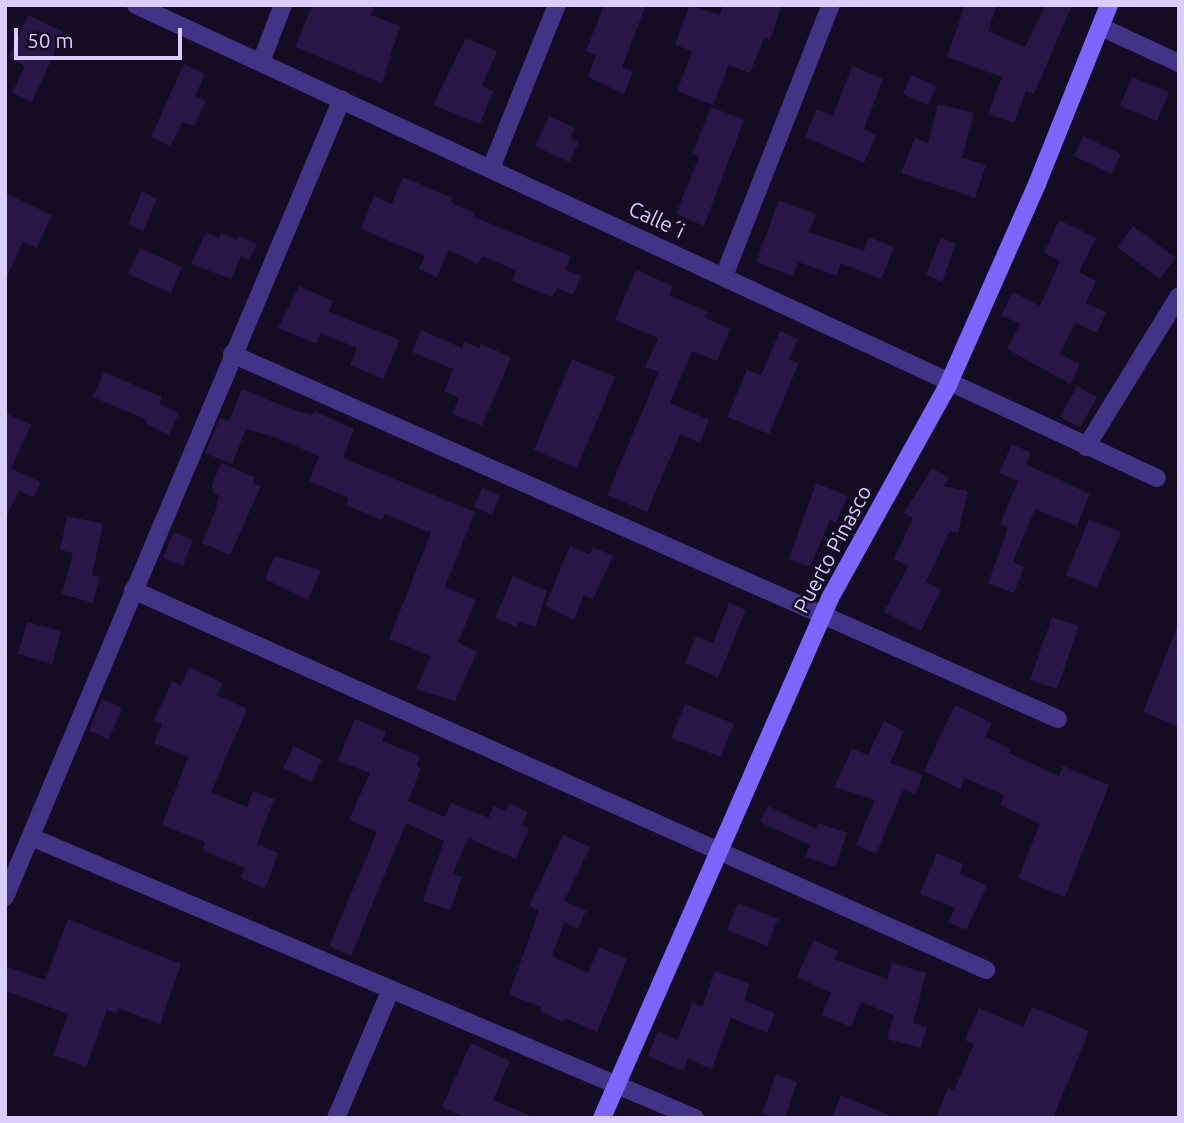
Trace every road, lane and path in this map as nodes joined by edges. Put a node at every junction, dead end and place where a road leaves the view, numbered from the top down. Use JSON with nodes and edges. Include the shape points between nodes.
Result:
{"nodes":[{"id":1,"x":136,"y":5,"type":"edge"},
{"id":2,"x":284,"y":5,"type":"edge"},
{"id":3,"x":557,"y":5,"type":"edge"},
{"id":4,"x":831,"y":5,"type":"edge"},
{"id":5,"x":1109,"y":5,"type":"edge"},
{"id":6,"x":1101,"y":27,"type":"junction"},
{"id":7,"x":261,"y":62,"type":"junction"},
{"id":8,"x":1179,"y":63,"type":"edge"},
{"id":9,"x":342,"y":99,"type":"junction"},
{"id":10,"x":491,"y":168,"type":"junction"},
{"id":11,"x":724,"y":276,"type":"junction"},
{"id":12,"x":1179,"y":296,"type":"edge"},
{"id":13,"x":232,"y":354,"type":"junction"},
{"id":14,"x":948,"y":384,"type":"junction"},
{"id":15,"x":1086,"y":447,"type":"junction"},
{"id":16,"x":1157,"y":478,"type":"dead end"},
{"id":17,"x":133,"y":590,"type":"junction"},
{"id":18,"x":822,"y":615,"type":"junction"},
{"id":19,"x":1058,"y":719,"type":"dead end"},
{"id":20,"x":31,"y":837,"type":"junction"},
{"id":21,"x":718,"y":847,"type":"junction"},
{"id":22,"x":5,"y":897,"type":"edge"},
{"id":23,"x":986,"y":970,"type":"dead end"},
{"id":24,"x":391,"y":989,"type":"junction"},
{"id":25,"x":616,"y":1084,"type":"junction"},
{"id":26,"x":336,"y":1118,"type":"edge"},
{"id":27,"x":602,"y":1118,"type":"edge"},
{"id":28,"x":695,"y":1118,"type":"edge"}],
"edges":[{"from":1,"to":7,"type":"street","name":"Calle´i"},
{"from":2,"to":7,"type":"street"},
{"from":3,"to":10,"type":"street"},
{"from":4,"to":11,"type":"street"},
{"from":5,"to":6,"type":"street","name":"Puerto Pinasco"},
{"from":6,"to":8,"type":"street"},
{"from":6,"to":14,"type":"street","name":"Puerto Pinasco"},
{"from":7,"to":9,"type":"street","name":"Calle´i"},
{"from":9,"to":10,"type":"street","name":"Calle´i"},
{"from":9,"to":13,"type":"street"},
{"from":10,"to":11,"type":"street","name":"Calle´i"},
{"from":11,"to":14,"type":"street","name":"Calle´i"},
{"from":12,"to":15,"type":"street"},
{"from":13,"to":17,"type":"street"},
{"from":13,"to":18,"type":"street"},
{"from":14,"to":15,"type":"street","name":"Calle´i"},
{"from":14,"to":18,"type":"street","name":"Puerto Pinasco"},
{"from":15,"to":16,"type":"street","name":"Calle´i"},
{"from":17,"to":20,"type":"street"},
{"from":17,"to":21,"type":"street"},
{"from":18,"to":19,"type":"street"},
{"from":18,"to":21,"type":"street","name":"Puerto Pinasco"},
{"from":20,"to":22,"type":"street"},
{"from":20,"to":24,"type":"street"},
{"from":21,"to":23,"type":"street"},
{"from":21,"to":25,"type":"street","name":"Puerto Pinasco"},
{"from":24,"to":25,"type":"street"},
{"from":24,"to":26,"type":"street"},
{"from":25,"to":27,"type":"street","name":"Puerto Pinasco"},
{"from":25,"to":28,"type":"street"}]}
